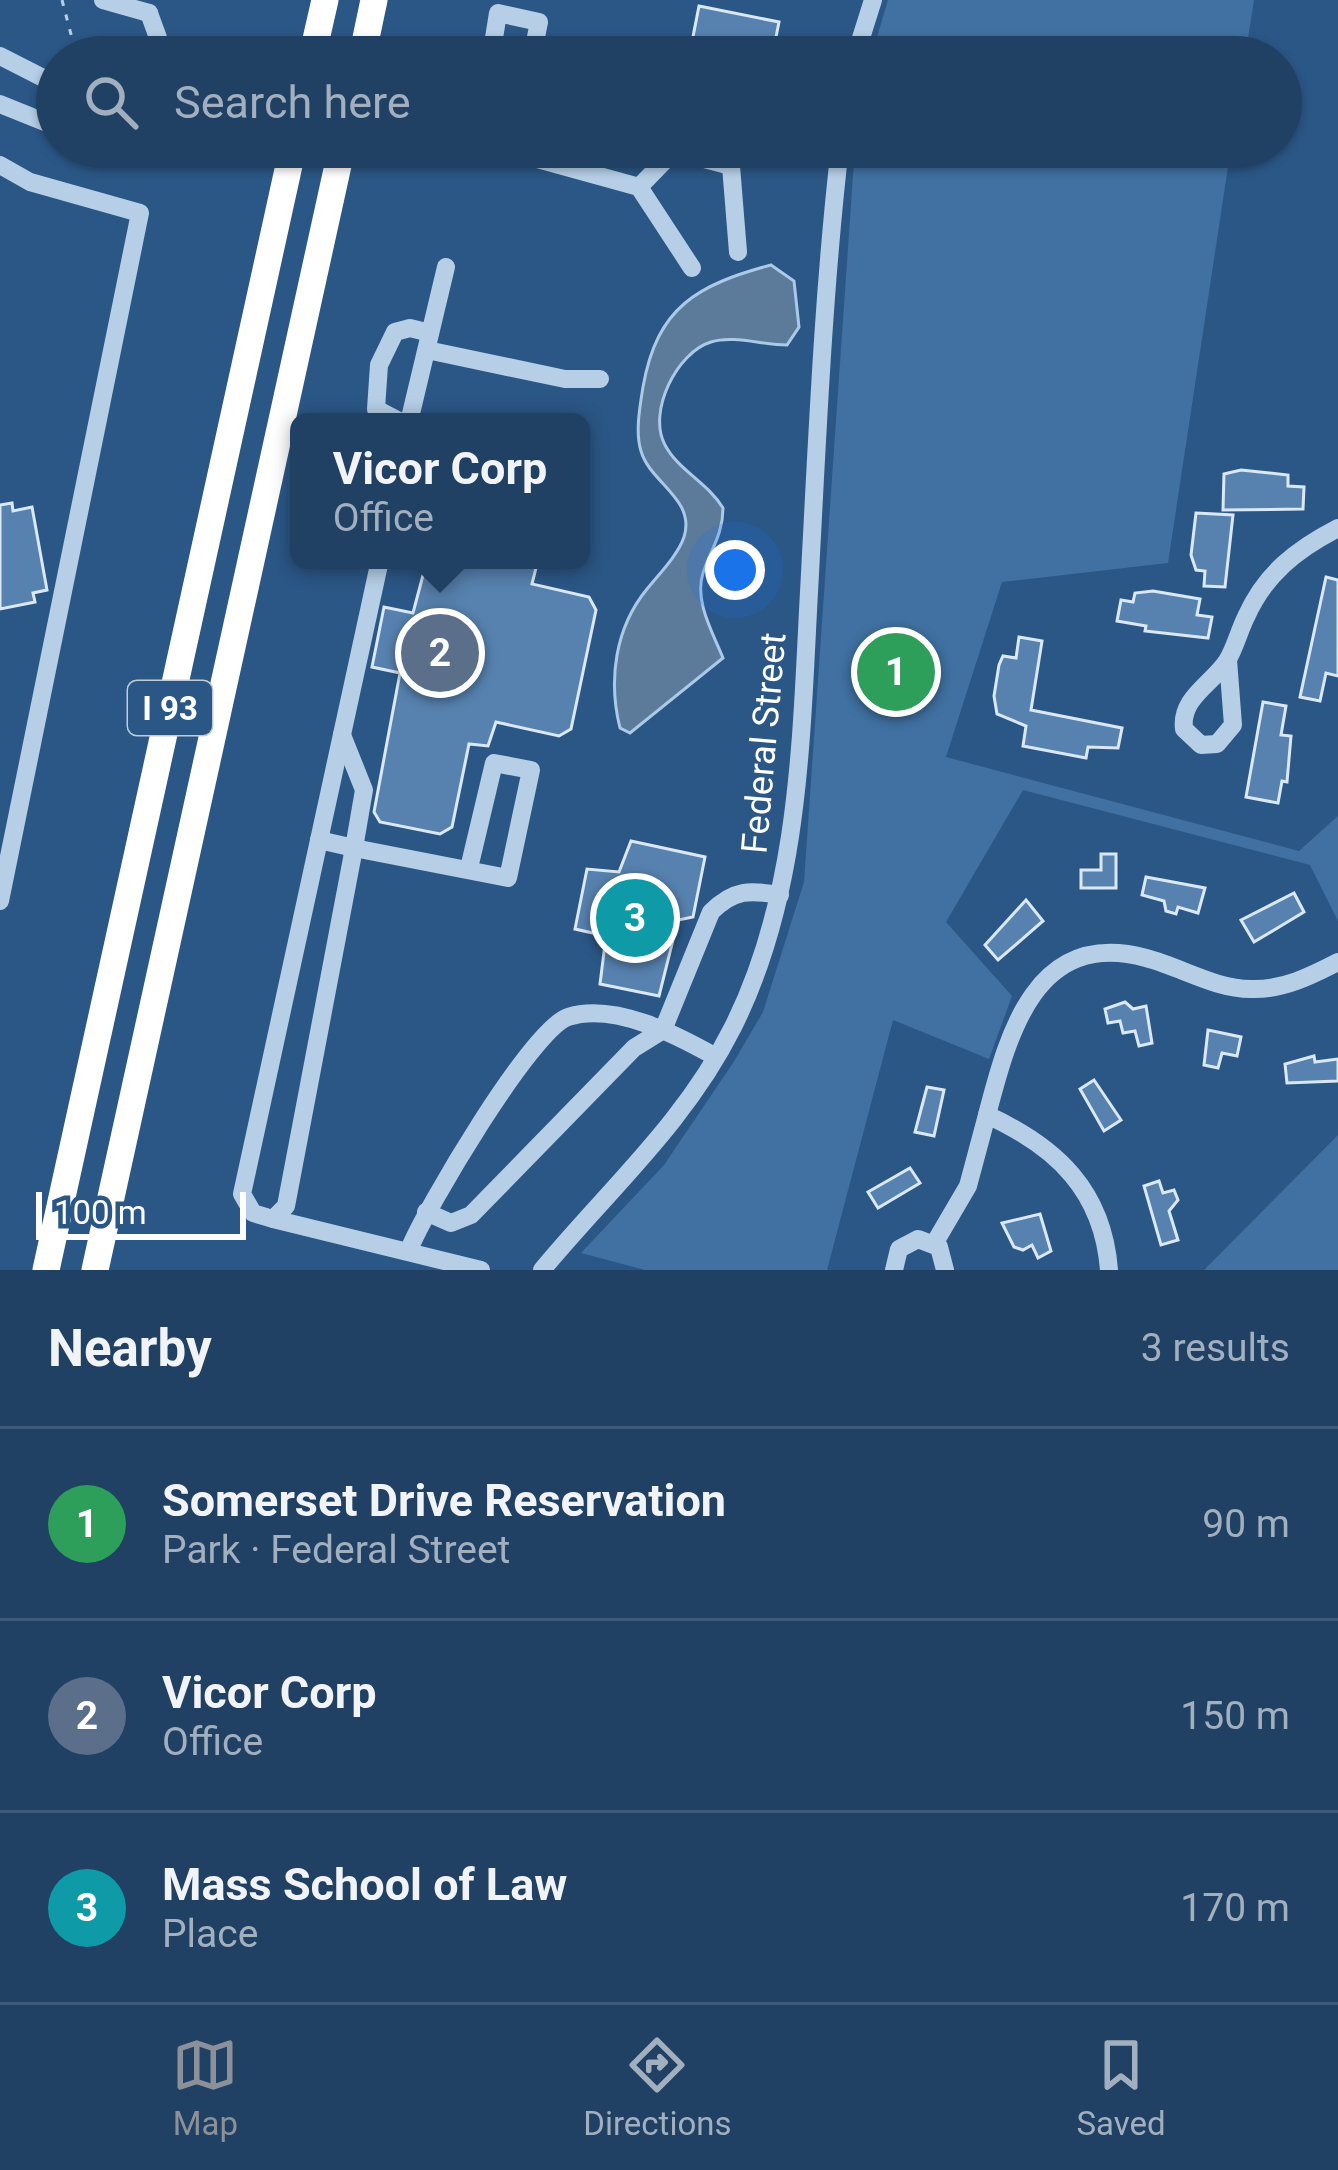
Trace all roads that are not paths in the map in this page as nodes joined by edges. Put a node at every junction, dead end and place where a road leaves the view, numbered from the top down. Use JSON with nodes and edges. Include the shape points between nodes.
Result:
{"nodes":[{"id":1,"x":103,"y":0,"type":"edge"},
{"id":2,"x":325,"y":0,"type":"edge"},
{"id":3,"x":374,"y":0,"type":"edge"},
{"id":4,"x":873,"y":0,"type":"edge"},
{"id":5,"x":156,"y":6,"type":"edge"},
{"id":6,"x":161,"y":36,"type":"edge"},
{"id":7,"x":317,"y":36,"type":"edge"},
{"id":8,"x":366,"y":36,"type":"edge"},
{"id":9,"x":494,"y":36,"type":"edge"},
{"id":10,"x":536,"y":36,"type":"edge"},
{"id":11,"x":862,"y":36,"type":"edge"},
{"id":12,"x":0,"y":56,"type":"edge"},
{"id":13,"x":36,"y":74,"type":"edge"},
{"id":14,"x":0,"y":104,"type":"edge"},
{"id":15,"x":36,"y":119,"type":"edge"},
{"id":16,"x":0,"y":165,"type":"edge"},
{"id":17,"x":288,"y":168,"type":"edge"},
{"id":18,"x":336,"y":168,"type":"edge"},
{"id":19,"x":575,"y":168,"type":"edge"},
{"id":20,"x":658,"y":168,"type":"edge"},
{"id":21,"x":731,"y":168,"type":"edge"},
{"id":22,"x":839,"y":168,"type":"edge"},
{"id":23,"x":639,"y":188,"type":"junction"},
{"id":24,"x":738,"y":252,"type":"dead end"},
{"id":25,"x":446,"y":267,"type":"dead end"},
{"id":26,"x":692,"y":268,"type":"dead end"},
{"id":27,"x":429,"y":342,"type":"junction"},
{"id":28,"x":600,"y":380,"type":"dead end"},
{"id":29,"x":385,"y":413,"type":"edge"},
{"id":30,"x":408,"y":413,"type":"edge"},
{"id":31,"x":1338,"y":528,"type":"edge"},
{"id":32,"x":378,"y":569,"type":"edge"},
{"id":33,"x":1228,"y":660,"type":"dead end"},
{"id":34,"x":341,"y":735,"type":"junction"},
{"id":35,"x":319,"y":840,"type":"junction"},
{"id":36,"x":354,"y":848,"type":"junction"},
{"id":37,"x":469,"y":868,"type":"junction"},
{"id":38,"x":780,"y":896,"type":"junction"},
{"id":39,"x":0,"y":901,"type":"edge"},
{"id":40,"x":1338,"y":962,"type":"edge"},
{"id":41,"x":663,"y":1030,"type":"junction"},
{"id":42,"x":716,"y":1057,"type":"junction"},
{"id":43,"x":987,"y":1115,"type":"junction"},
{"id":44,"x":426,"y":1212,"type":"junction"},
{"id":45,"x":273,"y":1219,"type":"junction"},
{"id":46,"x":934,"y":1244,"type":"junction"},
{"id":47,"x":409,"y":1250,"type":"junction"},
{"id":48,"x":46,"y":1270,"type":"edge"},
{"id":49,"x":95,"y":1270,"type":"edge"},
{"id":50,"x":481,"y":1270,"type":"edge"},
{"id":51,"x":542,"y":1270,"type":"edge"},
{"id":52,"x":894,"y":1270,"type":"edge"},
{"id":53,"x":945,"y":1270,"type":"edge"},
{"id":54,"x":1109,"y":1270,"type":"edge"}],
"edges":[{"from":1,"to":5,"type":"street"},
{"from":2,"to":7,"type":"highway"},
{"from":3,"to":8,"type":"highway"},
{"from":4,"to":11,"type":"street"},
{"from":5,"to":6,"type":"street"},
{"from":9,"to":10,"type":"street","via":[[498,13],[538,22]]},
{"from":12,"to":13,"type":"street"},
{"from":14,"to":15,"type":"street"},
{"from":16,"to":39,"type":"street","via":[[30,182],[140,213]]},
{"from":17,"to":48,"type":"highway","number":"I 93"},
{"from":18,"to":49,"type":"highway","number":"I 93"},
{"from":19,"to":23,"type":"street"},
{"from":20,"to":23,"type":"street"},
{"from":21,"to":24,"type":"street"},
{"from":22,"to":38,"type":"street","name":"Federal Street","via":[[800,740]]},
{"from":23,"to":26,"type":"street"},
{"from":25,"to":27,"type":"street"},
{"from":27,"to":28,"type":"street","via":[[565,379]]},
{"from":27,"to":29,"type":"street","via":[[410,328],[387,342],[375,388],[376,409]]},
{"from":27,"to":30,"type":"street"},
{"from":31,"to":33,"type":"street","via":[[1276,571]]},
{"from":32,"to":34,"type":"street"},
{"from":34,"to":35,"type":"street"},
{"from":34,"to":36,"type":"street","via":[[364,790]]},
{"from":35,"to":36,"type":"street"},
{"from":35,"to":45,"type":"street","via":[[242,1194],[253,1214]]},
{"from":36,"to":37,"type":"street"},
{"from":36,"to":45,"type":"street","via":[[286,1206]]},
{"from":37,"to":37,"type":"street","via":[[494,763],[531,770],[508,878]]},
{"from":38,"to":41,"type":"street","via":[[740,890],[711,912]]},
{"from":38,"to":42,"type":"street","name":"Federal Street","via":[[755,976]]},
{"from":40,"to":43,"type":"street","via":[[1253,989],[1127,955],[1074,963],[1021,1008]]},
{"from":41,"to":42,"type":"street"},
{"from":41,"to":44,"type":"street","via":[[634,1048],[471,1215],[451,1223]]},
{"from":41,"to":44,"type":"street","via":[[614,1018],[562,1019],[506,1086]]},
{"from":42,"to":51,"type":"street","name":"Federal Street","via":[[650,1153]]},
{"from":43,"to":46,"type":"street","via":[[968,1186]]},
{"from":43,"to":54,"type":"street","via":[[1042,1143],[1081,1182],[1098,1215]]},
{"from":44,"to":47,"type":"street"},
{"from":45,"to":47,"type":"street"},
{"from":46,"to":52,"type":"street","via":[[908,1242]]},
{"from":46,"to":53,"type":"street"},
{"from":47,"to":50,"type":"street"}]}
